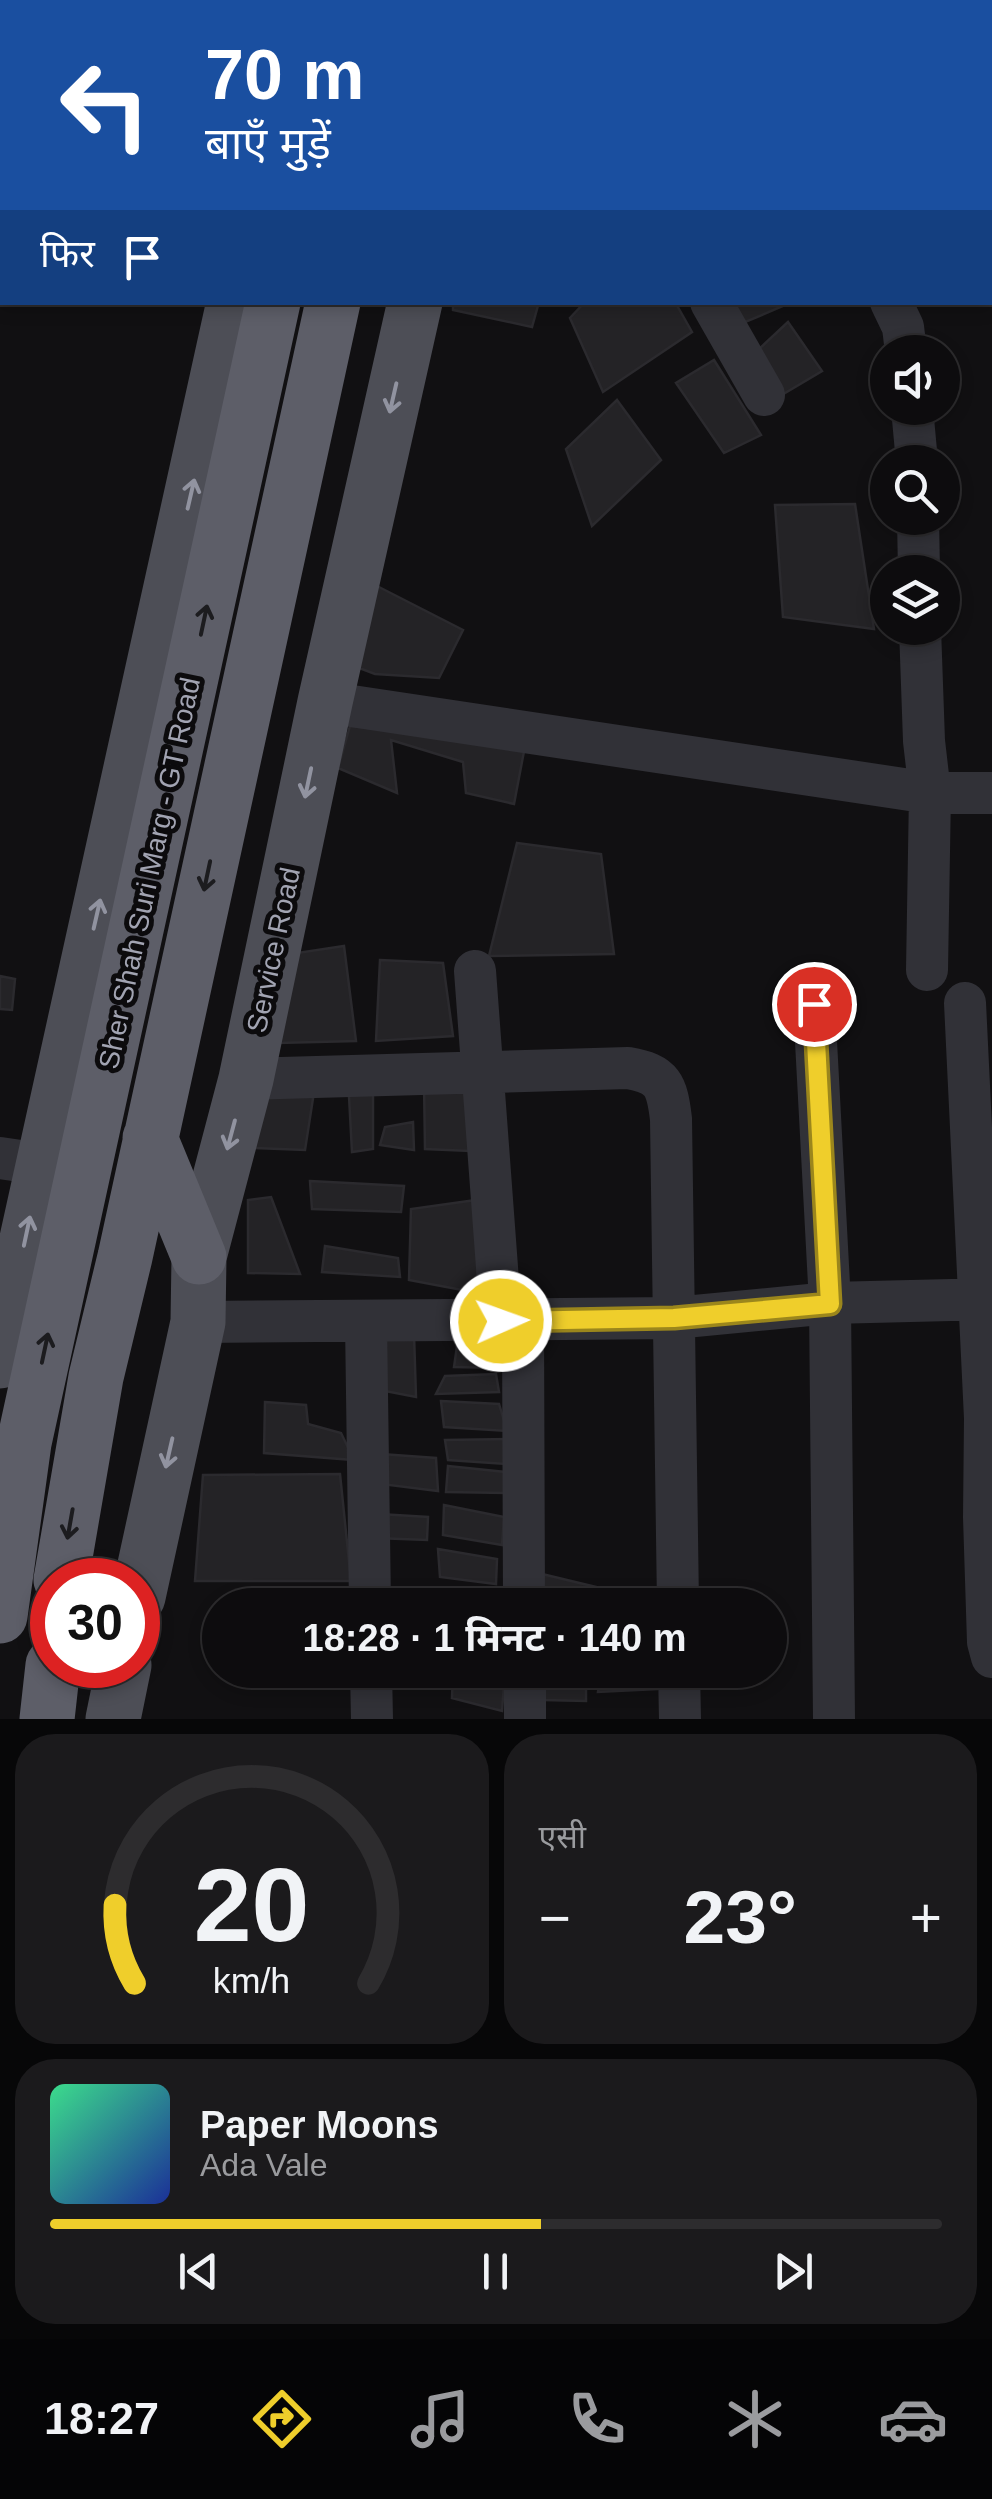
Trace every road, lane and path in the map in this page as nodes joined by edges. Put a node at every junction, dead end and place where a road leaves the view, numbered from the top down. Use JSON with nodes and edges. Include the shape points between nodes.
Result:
{"nodes":[{"id":1,"x":233,"y":305,"type":"edge"},
{"id":2,"x":272,"y":305,"type":"edge"},
{"id":3,"x":332,"y":305,"type":"edge"},
{"id":4,"x":413,"y":305,"type":"edge"},
{"id":5,"x":713,"y":305,"type":"edge"},
{"id":6,"x":892,"y":305,"type":"edge"},
{"id":7,"x":904,"y":335,"type":"edge"},
{"id":8,"x":764,"y":395,"type":"dead end"},
{"id":9,"x":921,"y":645,"type":"edge"},
{"id":10,"x":325,"y":702,"type":"junction"},
{"id":11,"x":930,"y":793,"type":"junction"},
{"id":12,"x":992,"y":793,"type":"edge"},
{"id":13,"x":927,"y":970,"type":"dead end"},
{"id":14,"x":475,"y":972,"type":"dead end"},
{"id":15,"x":965,"y":1003,"type":"dead end"},
{"id":16,"x":814,"y":1004,"type":"dead end"},
{"id":17,"x":484,"y":1070,"type":"junction"},
{"id":18,"x":246,"y":1079,"type":"junction"},
{"id":19,"x":150,"y":1138,"type":"junction"},
{"id":20,"x":21,"y":1161,"type":"edge"},
{"id":21,"x":200,"y":1256,"type":"junction"},
{"id":22,"x":985,"y":1300,"type":"edge"},
{"id":23,"x":830,"y":1304,"type":"junction"},
{"id":24,"x":674,"y":1318,"type":"junction"},
{"id":25,"x":512,"y":1320,"type":"junction"},
{"id":26,"x":198,"y":1322,"type":"junction"},
{"id":27,"x":366,"y":1322,"type":"junction"},
{"id":28,"x":0,"y":1361,"type":"edge"},
{"id":29,"x":65,"y":1558,"type":"edge"},
{"id":30,"x":147,"y":1558,"type":"edge"},
{"id":31,"x":370,"y":1588,"type":"edge"},
{"id":32,"x":523,"y":1588,"type":"edge"},
{"id":33,"x":678,"y":1588,"type":"edge"},
{"id":34,"x":0,"y":1616,"type":"edge"},
{"id":35,"x":992,"y":1657,"type":"edge"},
{"id":36,"x":50,"y":1688,"type":"edge"},
{"id":37,"x":119,"y":1688,"type":"edge"},
{"id":38,"x":372,"y":1688,"type":"edge"},
{"id":39,"x":524,"y":1688,"type":"edge"},
{"id":40,"x":679,"y":1688,"type":"edge"},
{"id":41,"x":47,"y":1719,"type":"edge"},
{"id":42,"x":113,"y":1719,"type":"edge"},
{"id":43,"x":372,"y":1719,"type":"edge"},
{"id":44,"x":525,"y":1719,"type":"edge"},
{"id":45,"x":680,"y":1719,"type":"edge"},
{"id":46,"x":834,"y":1719,"type":"edge"}],
"edges":[{"from":20,"to":1,"type":"main road","one_way":true},
{"from":34,"to":2,"type":"highway","name":"Sher Shah Suri Marg - GT Road","one_way":true,"via":[[24,1443]]},
{"from":3,"to":19,"type":"highway","name":"Sher Shah Suri Marg - GT Road","one_way":true},
{"from":4,"to":10,"type":"main road","name":"Service Road","one_way":true},
{"from":5,"to":8,"type":"street"},
{"from":6,"to":7,"type":"street"},
{"from":9,"to":11,"type":"street"},
{"from":10,"to":11,"type":"street"},
{"from":10,"to":18,"type":"main road","name":"Service Road","one_way":true},
{"from":11,"to":12,"type":"street"},
{"from":11,"to":13,"type":"street"},
{"from":14,"to":17,"type":"street"},
{"from":15,"to":22,"type":"street"},
{"from":16,"to":23,"type":"street"},
{"from":17,"to":18,"type":"street"},
{"from":17,"to":24,"type":"street","via":[[628,1068],[662,1082],[671,1119]]},
{"from":17,"to":25,"type":"street"},
{"from":18,"to":21,"type":"main road","name":"Service Road","one_way":true},
{"from":19,"to":21,"type":"highway"},
{"from":19,"to":29,"type":"highway","name":"Sher Shah Suri Marg - GT Road","one_way":true,"via":[[96,1377]]},
{"from":28,"to":20,"type":"main road","one_way":true},
{"from":21,"to":26,"type":"main road","name":"Service Road"},
{"from":22,"to":23,"type":"street"},
{"from":22,"to":35,"type":"street","via":[[984,1517]]},
{"from":23,"to":24,"type":"street"},
{"from":23,"to":46,"type":"street"},
{"from":24,"to":25,"type":"street"},
{"from":24,"to":33,"type":"street"},
{"from":25,"to":27,"type":"street"},
{"from":25,"to":32,"type":"street"},
{"from":26,"to":27,"type":"street"},
{"from":26,"to":30,"type":"main road","name":"Service Road","one_way":true},
{"from":27,"to":31,"type":"street"},
{"from":36,"to":41,"type":"highway"},
{"from":37,"to":42,"type":"main road"},
{"from":38,"to":43,"type":"street"},
{"from":39,"to":44,"type":"street"},
{"from":40,"to":45,"type":"street"}]}
